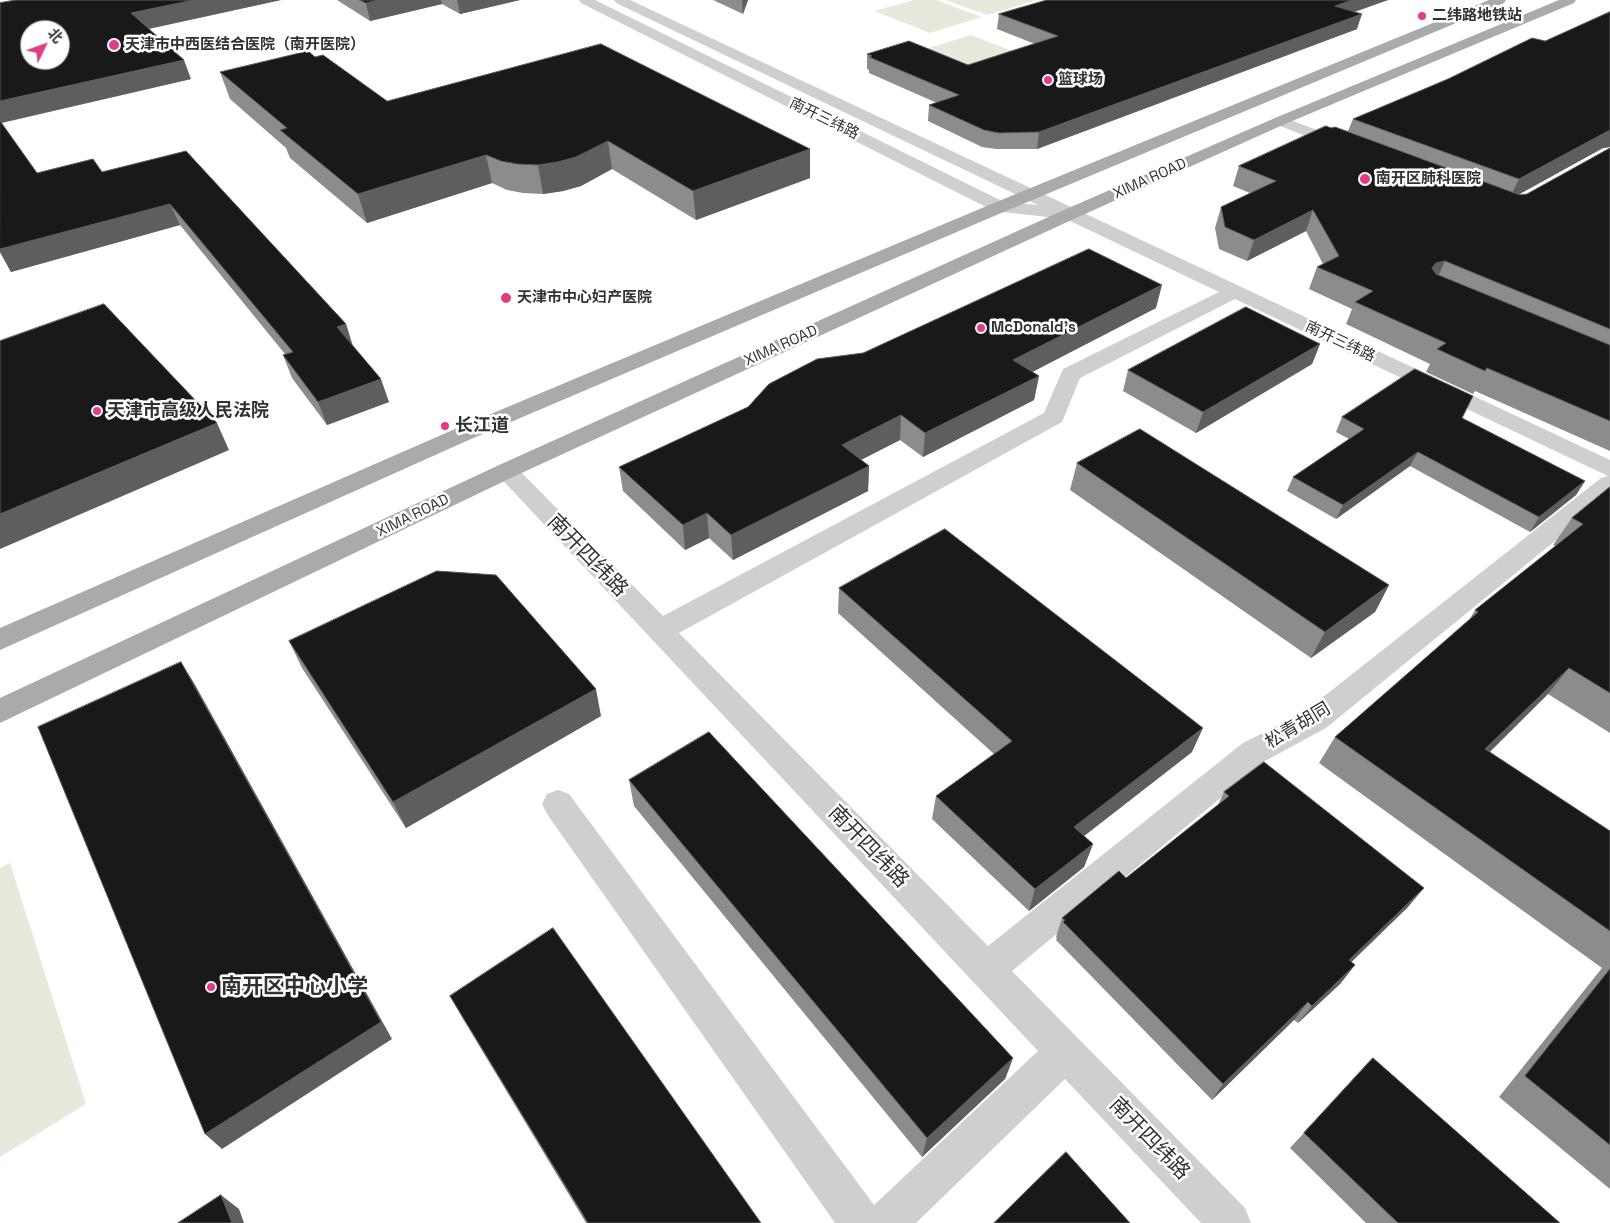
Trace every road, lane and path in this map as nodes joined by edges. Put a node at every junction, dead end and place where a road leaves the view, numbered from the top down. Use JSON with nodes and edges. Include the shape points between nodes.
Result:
{"nodes":[{"id":1,"x":585,"y":0,"type":"edge"},
{"id":2,"x":1500,"y":0,"type":"edge"},
{"id":3,"x":1570,"y":0,"type":"edge"},
{"id":4,"x":626,"y":1,"type":"edge"},
{"id":5,"x":600,"y":7,"type":"junction"},
{"id":6,"x":1280,"y":121,"type":"junction"},
{"id":7,"x":1363,"y":153,"type":"edge"},
{"id":8,"x":1029,"y":195,"type":"junction"},
{"id":9,"x":1000,"y":207,"type":"junction"},
{"id":10,"x":1070,"y":214,"type":"junction"},
{"id":11,"x":1234,"y":292,"type":"junction"},
{"id":12,"x":1610,"y":469,"type":"edge"},
{"id":13,"x":506,"y":471,"type":"junction"},
{"id":14,"x":1610,"y":483,"type":"edge"},
{"id":15,"x":659,"y":631,"type":"junction"},
{"id":16,"x":0,"y":640,"type":"edge"},
{"id":17,"x":0,"y":711,"type":"edge"},
{"id":18,"x":558,"y":804,"type":"dead end"},
{"id":19,"x":986,"y":970,"type":"junction"},
{"id":20,"x":1066,"y":1052,"type":"junction"},
{"id":21,"x":861,"y":1223,"type":"edge"},
{"id":22,"x":885,"y":1223,"type":"edge"},
{"id":23,"x":1230,"y":1223,"type":"edge"}],
"edges":[{"from":1,"to":5,"type":"street","name":"南开三纬路"},
{"from":2,"to":8,"type":"main road","name":"XIMA ROAD"},
{"from":3,"to":6,"type":"main road","name":"XIMA ROAD"},
{"from":4,"to":5,"type":"street"},
{"from":4,"to":8,"type":"street","name":"南开三纬路"},
{"from":5,"to":9,"type":"street","name":"南开三纬路"},
{"from":6,"to":7,"type":"street"},
{"from":6,"to":10,"type":"main road","name":"XIMA ROAD"},
{"from":8,"to":9,"type":"main road","name":"XIMA ROAD"},
{"from":8,"to":10,"type":"street","name":"南开三纬路"},
{"from":9,"to":10,"type":"street","name":"南开三纬路"},
{"from":9,"to":16,"type":"main road","name":"XIMA ROAD","via":[[462,434]]},
{"from":10,"to":11,"type":"street","name":"南开三纬路"},
{"from":10,"to":13,"type":"main road","name":"XIMA ROAD"},
{"from":11,"to":12,"type":"street","name":"南开三纬路"},
{"from":11,"to":15,"type":"street","via":[[1071,374],[1054,417]]},
{"from":13,"to":15,"type":"street","name":"南开四纬路"},
{"from":13,"to":17,"type":"main road","name":"XIMA ROAD"},
{"from":14,"to":19,"type":"street","name":"松青胡同","via":[[1315,720],[1254,752]]},
{"from":15,"to":19,"type":"street","name":"南开四纬路"},
{"from":18,"to":21,"type":"street"},
{"from":19,"to":20,"type":"street","name":"南开四纬路"},
{"from":20,"to":22,"type":"street"},
{"from":20,"to":23,"type":"street","name":"南开四纬路"}]}
